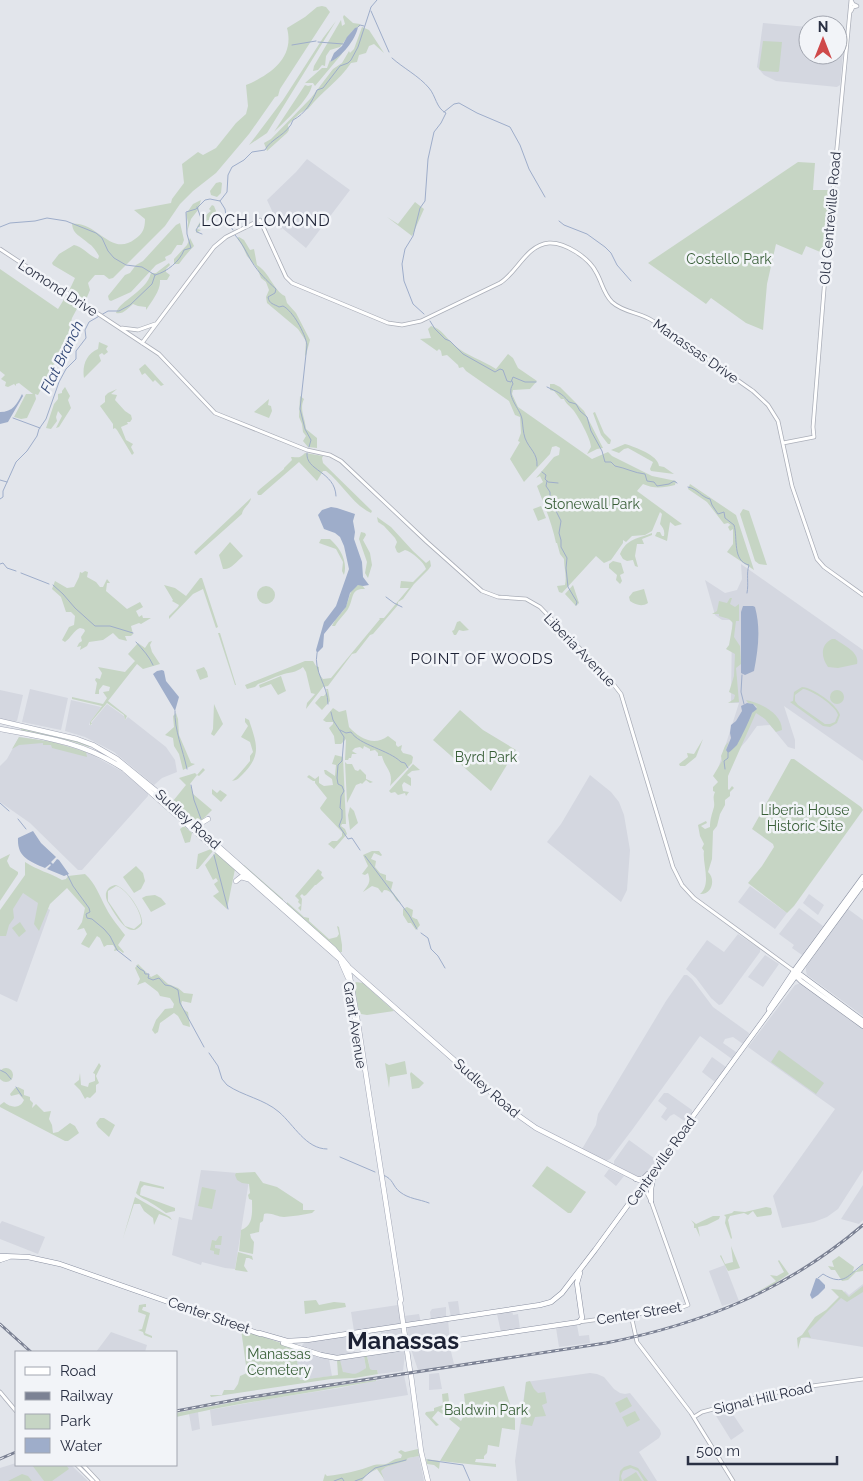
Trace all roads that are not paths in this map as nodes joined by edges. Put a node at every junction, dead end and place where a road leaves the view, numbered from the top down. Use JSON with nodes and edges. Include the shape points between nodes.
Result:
{"nodes":[{"id":1,"x":851,"y":0,"type":"edge"},
{"id":2,"x":849,"y":14,"type":"junction"},
{"id":3,"x":0,"y":249,"type":"edge"},
{"id":4,"x":157,"y":322,"type":"junction"},
{"id":5,"x":116,"y":326,"type":"junction"},
{"id":6,"x":142,"y":343,"type":"junction"},
{"id":7,"x":783,"y":443,"type":"junction"},
{"id":8,"x":863,"y":595,"type":"edge"},
{"id":9,"x":0,"y":721,"type":"edge"},
{"id":10,"x":0,"y":729,"type":"edge"},
{"id":11,"x":208,"y":819,"type":"dead end"},
{"id":12,"x":189,"y":821,"type":"junction"},
{"id":13,"x":861,"y":876,"type":"edge"},
{"id":14,"x":236,"y":880,"type":"dead end"},
{"id":15,"x":250,"y":880,"type":"junction"},
{"id":16,"x":863,"y":884,"type":"edge"},
{"id":17,"x":344,"y":952,"type":"dead end"},
{"id":18,"x":339,"y":956,"type":"junction"},
{"id":19,"x":806,"y":963,"type":"junction"},
{"id":20,"x":348,"y":966,"type":"junction"},
{"id":21,"x":796,"y":973,"type":"junction"},
{"id":22,"x":348,"y":979,"type":"junction"},
{"id":23,"x":801,"y":981,"type":"junction"},
{"id":24,"x":810,"y":981,"type":"junction"},
{"id":25,"x":365,"y":982,"type":"junction"},
{"id":26,"x":790,"y":984,"type":"junction"},
{"id":27,"x":352,"y":991,"type":"junction"},
{"id":28,"x":764,"y":1019,"type":"junction"},
{"id":29,"x":863,"y":1021,"type":"edge"},
{"id":30,"x":863,"y":1026,"type":"edge"},
{"id":31,"x":660,"y":1163,"type":"junction"},
{"id":32,"x":655,"y":1170,"type":"junction"},
{"id":33,"x":636,"y":1179,"type":"junction"},
{"id":34,"x":644,"y":1185,"type":"junction"},
{"id":35,"x":651,"y":1201,"type":"junction"},
{"id":36,"x":0,"y":1256,"type":"edge"},
{"id":37,"x":10,"y":1256,"type":"junction"},
{"id":38,"x":0,"y":1260,"type":"edge"},
{"id":39,"x":588,"y":1260,"type":"junction"},
{"id":40,"x":400,"y":1302,"type":"junction"},
{"id":41,"x":632,"y":1315,"type":"junction"},
{"id":42,"x":583,"y":1321,"type":"junction"},
{"id":43,"x":404,"y":1326,"type":"junction"},
{"id":44,"x":259,"y":1333,"type":"junction"},
{"id":45,"x":307,"y":1340,"type":"junction"},
{"id":46,"x":407,"y":1347,"type":"junction"},
{"id":47,"x":302,"y":1349,"type":"junction"},
{"id":48,"x":863,"y":1379,"type":"edge"},
{"id":49,"x":0,"y":1392,"type":"edge"},
{"id":50,"x":15,"y":1410,"type":"edge"},
{"id":51,"x":694,"y":1417,"type":"junction"},
{"id":52,"x":79,"y":1466,"type":"edge"},
{"id":53,"x":85,"y":1466,"type":"edge"},
{"id":54,"x":427,"y":1479,"type":"edge"},
{"id":55,"x":93,"y":1481,"type":"edge"},
{"id":56,"x":98,"y":1481,"type":"edge"},
{"id":57,"x":733,"y":1481,"type":"edge"}],
"edges":[{"from":1,"to":2,"type":"main road","name":"Old Centreville Road"},
{"from":1,"to":2,"type":"main road","via":[[857,6]]},
{"from":2,"to":7,"type":"main road","name":"Old Centreville Road","via":[[814,437]]},
{"from":3,"to":5,"type":"main road","name":"Lomond Drive"},
{"from":4,"to":5,"type":"main road","name":"Lomond Drive","via":[[138,330]]},
{"from":4,"to":6,"type":"main road"},
{"from":4,"to":7,"type":"main road","name":"Manassas Drive","via":[[214,247],[226,237],[260,220],[288,279],[295,285],[398,325],[421,321],[503,281],[530,252],[550,243],[560,245],[592,265],[604,291],[616,305],[652,320],[760,396],[776,418]]},
{"from":5,"to":6,"type":"main road","name":"Lomond Drive"},
{"from":6,"to":21,"type":"main road","name":"Liberia Avenue","via":[[161,356],[215,413],[341,460],[426,542],[482,590],[498,597],[526,599],[537,605],[611,681],[622,697],[673,867],[682,885],[697,901]]},
{"from":7,"to":8,"type":"main road","name":"Manassas Drive","via":[[792,486],[817,559]]},
{"from":9,"to":12,"type":"main road","name":"Sudley Road","via":[[62,734],[99,748],[131,769]]},
{"from":10,"to":15,"type":"main road","name":"Sudley Road","via":[[63,741],[106,758],[137,780]]},
{"from":11,"to":12,"type":"main road","via":[[198,825]]},
{"from":12,"to":18,"type":"main road","name":"Sudley Road"},
{"from":13,"to":21,"type":"main road","name":"Centreville Road"},
{"from":14,"to":15,"type":"main road","via":[[241,877]]},
{"from":15,"to":18,"type":"main road","name":"Sudley Road"},
{"from":16,"to":19,"type":"main road","name":"Centreville Road"},
{"from":17,"to":18,"type":"main road"},
{"from":18,"to":20,"type":"main road","name":"Sudley Road"},
{"from":18,"to":22,"type":"main road"},
{"from":19,"to":21,"type":"main road","name":"Centreville Road"},
{"from":19,"to":24,"type":"main road","via":[[805,974]]},
{"from":20,"to":22,"type":"main road","name":"Grant Avenue"},
{"from":20,"to":25,"type":"main road","name":"Sudley Road"},
{"from":20,"to":27,"type":"main road","name":"Grant Avenue"},
{"from":21,"to":23,"type":"main road","name":"Liberia Avenue"},
{"from":21,"to":24,"type":"main road","name":"Liberia Avenue"},
{"from":21,"to":26,"type":"main road","name":"Centreville Road"},
{"from":21,"to":28,"type":"main road","name":"Centreville Road"},
{"from":22,"to":40,"type":"main road","name":"Grant Avenue"},
{"from":23,"to":26,"type":"main road"},
{"from":23,"to":30,"type":"main road","name":"Liberia Avenue"},
{"from":24,"to":29,"type":"main road","name":"Liberia Avenue"},
{"from":25,"to":27,"type":"main road","via":[[355,980]]},
{"from":25,"to":33,"type":"main road","name":"Sudley Road","via":[[518,1116]]},
{"from":26,"to":28,"type":"main road","name":"Centreville Road"},
{"from":27,"to":40,"type":"main road","name":"Grant Avenue"},
{"from":28,"to":31,"type":"main road","name":"Centreville Road"},
{"from":31,"to":32,"type":"main road","name":"Centreville Road"},
{"from":31,"to":33,"type":"main road","via":[[644,1178]]},
{"from":32,"to":34,"type":"main road","name":"Centreville Road"},
{"from":32,"to":35,"type":"main road"},
{"from":33,"to":34,"type":"main road","name":"Sudley Road"},
{"from":34,"to":35,"type":"main road"},
{"from":34,"to":39,"type":"main road","name":"Centreville Road"},
{"from":35,"to":41,"type":"main road","name":"Center Street","via":[[688,1302],[684,1308]]},
{"from":36,"to":37,"type":"main road","name":"Center Street"},
{"from":37,"to":38,"type":"main road"},
{"from":37,"to":44,"type":"main road","name":"Center Street","via":[[60,1264]]},
{"from":39,"to":42,"type":"main road","via":[[577,1280]]},
{"from":39,"to":43,"type":"main road","name":"Centreville Road","via":[[564,1291],[547,1304]]},
{"from":40,"to":43,"type":"main road","name":"Grant Avenue"},
{"from":41,"to":42,"type":"main road","name":"Center Street"},
{"from":41,"to":51,"type":"main road","via":[[637,1342]]},
{"from":42,"to":46,"type":"main road","name":"Center Street"},
{"from":43,"to":45,"type":"main road"},
{"from":43,"to":46,"type":"main road","name":"Grant Avenue"},
{"from":44,"to":45,"type":"main road","via":[[287,1341]]},
{"from":44,"to":47,"type":"main road","name":"Center Street"},
{"from":45,"to":47,"type":"main road"},
{"from":46,"to":47,"type":"main road","name":"Center Street","via":[[337,1358]]},
{"from":46,"to":54,"type":"main road","name":"Grant Avenue"},
{"from":48,"to":51,"type":"main road","name":"Signal Hill Road","via":[[784,1390]]},
{"from":49,"to":50,"type":"main road"},
{"from":51,"to":57,"type":"main road"},
{"from":52,"to":55,"type":"main road"},
{"from":53,"to":56,"type":"main road"}]}
